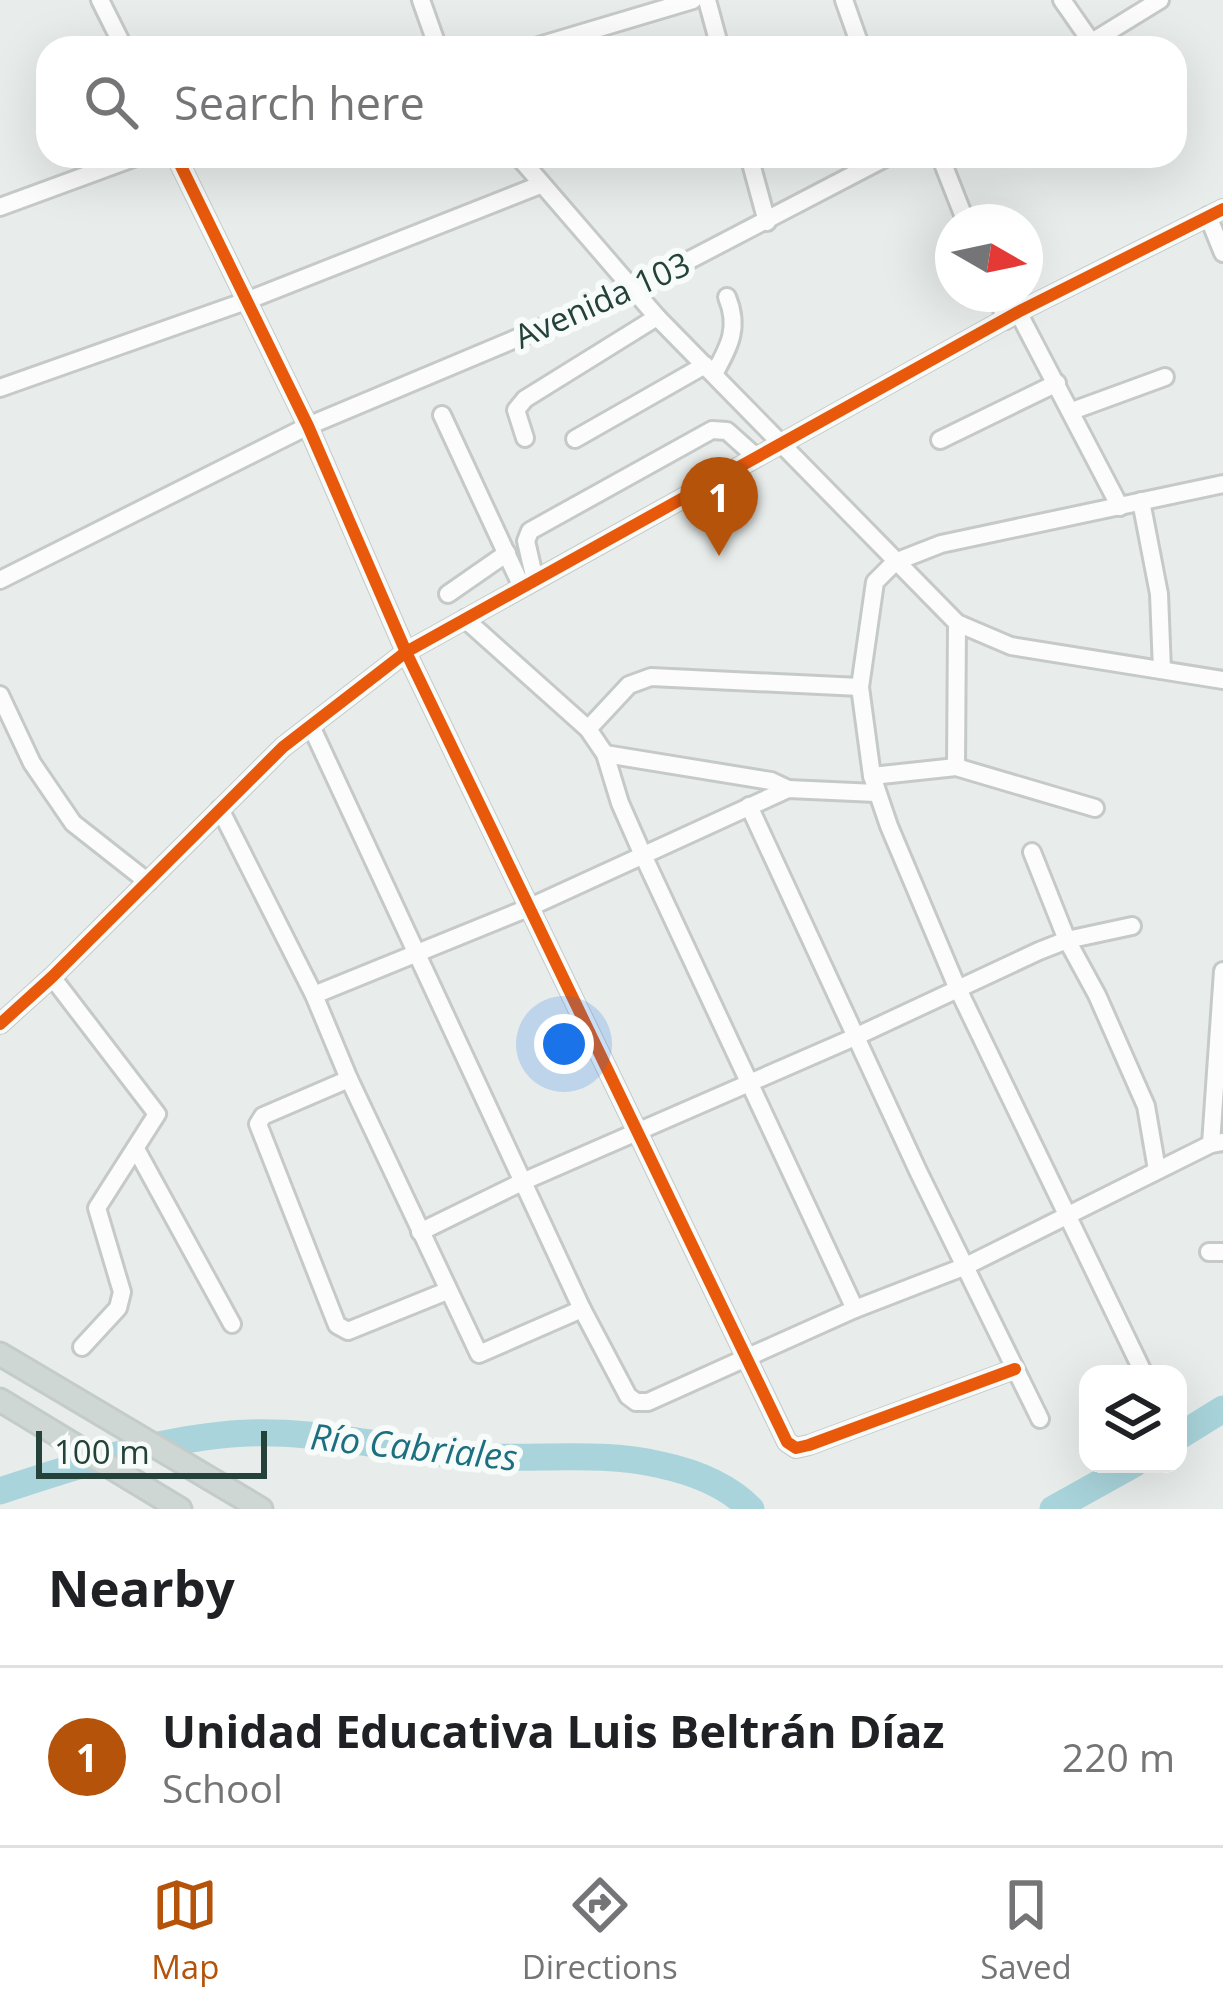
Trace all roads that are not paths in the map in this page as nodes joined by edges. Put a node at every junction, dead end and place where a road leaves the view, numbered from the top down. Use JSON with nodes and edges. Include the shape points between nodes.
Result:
{"nodes":[{"id":1,"x":100,"y":0,"type":"edge"},
{"id":2,"x":421,"y":0,"type":"edge"},
{"id":3,"x":693,"y":0,"type":"edge"},
{"id":4,"x":706,"y":0,"type":"edge"},
{"id":5,"x":844,"y":0,"type":"edge"},
{"id":6,"x":1062,"y":0,"type":"edge"},
{"id":7,"x":1160,"y":0,"type":"edge"},
{"id":8,"x":118,"y":36,"type":"edge"},
{"id":9,"x":433,"y":36,"type":"edge"},
{"id":10,"x":572,"y":36,"type":"edge"},
{"id":11,"x":716,"y":36,"type":"edge"},
{"id":12,"x":857,"y":36,"type":"edge"},
{"id":13,"x":1082,"y":36,"type":"edge"},
{"id":14,"x":1102,"y":36,"type":"edge"},
{"id":15,"x":106,"y":168,"type":"edge"},
{"id":16,"x":182,"y":168,"type":"edge"},
{"id":17,"x":527,"y":168,"type":"edge"},
{"id":18,"x":752,"y":168,"type":"edge"},
{"id":19,"x":867,"y":168,"type":"edge"},
{"id":20,"x":945,"y":168,"type":"edge"},
{"id":21,"x":540,"y":185,"type":"junction"},
{"id":22,"x":959,"y":204,"type":"edge"},
{"id":23,"x":0,"y":207,"type":"edge"},
{"id":24,"x":1215,"y":213,"type":"edge"},
{"id":25,"x":767,"y":222,"type":"junction"},
{"id":26,"x":1223,"y":253,"type":"edge"},
{"id":27,"x":632,"y":290,"type":"junction"},
{"id":28,"x":727,"y":297,"type":"dead end"},
{"id":29,"x":246,"y":301,"type":"junction"},
{"id":30,"x":1009,"y":312,"type":"edge"},
{"id":31,"x":1012,"y":316,"type":"junction"},
{"id":32,"x":657,"y":317,"type":"junction"},
{"id":33,"x":709,"y":369,"type":"junction"},
{"id":34,"x":1165,"y":377,"type":"dead end"},
{"id":35,"x":1057,"y":383,"type":"junction"},
{"id":36,"x":0,"y":388,"type":"edge"},
{"id":37,"x":1072,"y":411,"type":"junction"},
{"id":38,"x":442,"y":416,"type":"dead end"},
{"id":39,"x":308,"y":426,"type":"junction"},
{"id":40,"x":525,"y":438,"type":"dead end"},
{"id":41,"x":575,"y":439,"type":"dead end"},
{"id":42,"x":940,"y":440,"type":"dead end"},
{"id":43,"x":782,"y":442,"type":"junction"},
{"id":44,"x":755,"y":457,"type":"junction"},
{"id":45,"x":1223,"y":484,"type":"edge"},
{"id":46,"x":1141,"y":501,"type":"junction"},
{"id":47,"x":1120,"y":506,"type":"junction"},
{"id":48,"x":507,"y":553,"type":"junction"},
{"id":49,"x":896,"y":562,"type":"junction"},
{"id":50,"x":0,"y":580,"type":"edge"},
{"id":51,"x":529,"y":584,"type":"junction"},
{"id":52,"x":448,"y":594,"type":"dead end"},
{"id":53,"x":465,"y":619,"type":"junction"},
{"id":54,"x":957,"y":622,"type":"junction"},
{"id":55,"x":406,"y":652,"type":"junction"},
{"id":56,"x":1162,"y":670,"type":"junction"},
{"id":57,"x":1223,"y":680,"type":"edge"},
{"id":58,"x":860,"y":687,"type":"junction"},
{"id":59,"x":0,"y":695,"type":"edge"},
{"id":60,"x":311,"y":726,"type":"junction"},
{"id":61,"x":589,"y":729,"type":"junction"},
{"id":62,"x":605,"y":754,"type":"junction"},
{"id":63,"x":956,"y":767,"type":"junction"},
{"id":64,"x":874,"y":784,"type":"junction"},
{"id":65,"x":788,"y":789,"type":"junction"},
{"id":66,"x":749,"y":806,"type":"junction"},
{"id":67,"x":1095,"y":808,"type":"dead end"},
{"id":68,"x":220,"y":809,"type":"junction"},
{"id":69,"x":1033,"y":852,"type":"dead end"},
{"id":70,"x":642,"y":854,"type":"junction"},
{"id":71,"x":148,"y":881,"type":"junction"},
{"id":72,"x":528,"y":908,"type":"junction"},
{"id":73,"x":1132,"y":926,"type":"dead end"},
{"id":74,"x":1067,"y":940,"type":"junction"},
{"id":75,"x":420,"y":955,"type":"junction"},
{"id":76,"x":1223,"y":970,"type":"edge"},
{"id":77,"x":52,"y":977,"type":"junction"},
{"id":78,"x":957,"y":987,"type":"junction"},
{"id":79,"x":314,"y":995,"type":"junction"},
{"id":80,"x":0,"y":1024,"type":"edge"},
{"id":81,"x":855,"y":1037,"type":"junction"},
{"id":82,"x":349,"y":1079,"type":"junction"},
{"id":83,"x":749,"y":1084,"type":"junction"},
{"id":84,"x":1220,"y":1092,"type":"edge"},
{"id":85,"x":640,"y":1132,"type":"junction"},
{"id":86,"x":1217,"y":1143,"type":"edge"},
{"id":87,"x":136,"y":1149,"type":"junction"},
{"id":88,"x":1157,"y":1170,"type":"junction"},
{"id":89,"x":522,"y":1182,"type":"junction"},
{"id":90,"x":1071,"y":1217,"type":"junction"},
{"id":91,"x":420,"y":1232,"type":"junction"},
{"id":92,"x":966,"y":1266,"type":"junction"},
{"id":93,"x":447,"y":1291,"type":"junction"},
{"id":94,"x":582,"y":1309,"type":"junction"},
{"id":95,"x":855,"y":1309,"type":"junction"},
{"id":96,"x":232,"y":1324,"type":"dead end"},
{"id":97,"x":82,"y":1347,"type":"dead end"},
{"id":98,"x":0,"y":1354,"type":"edge"},
{"id":99,"x":745,"y":1359,"type":"junction"},
{"id":100,"x":1140,"y":1365,"type":"edge"},
{"id":101,"x":1015,"y":1369,"type":"junction"},
{"id":102,"x":0,"y":1400,"type":"edge"},
{"id":103,"x":1040,"y":1419,"type":"dead end"},
{"id":104,"x":174,"y":1507,"type":"edge"},
{"id":105,"x":261,"y":1509,"type":"edge"}],
"edges":[{"from":1,"to":8,"type":"street"},
{"from":2,"to":9,"type":"street"},
{"from":3,"to":10,"type":"street"},
{"from":4,"to":11,"type":"street"},
{"from":5,"to":12,"type":"street"},
{"from":6,"to":13,"type":"street"},
{"from":7,"to":14,"type":"street"},
{"from":15,"to":23,"type":"street"},
{"from":16,"to":29,"type":"street"},
{"from":17,"to":21,"type":"street"},
{"from":18,"to":25,"type":"street"},
{"from":19,"to":25,"type":"street","name":"Avenida 103"},
{"from":20,"to":22,"type":"street"},
{"from":21,"to":27,"type":"street"},
{"from":21,"to":29,"type":"street"},
{"from":24,"to":26,"type":"street"},
{"from":24,"to":31,"type":"street"},
{"from":25,"to":27,"type":"street","name":"Avenida 103"},
{"from":27,"to":32,"type":"street"},
{"from":27,"to":39,"type":"street","name":"Avenida 103"},
{"from":28,"to":33,"type":"street","via":[[731,346]]},
{"from":29,"to":36,"type":"street"},
{"from":29,"to":39,"type":"street"},
{"from":30,"to":31,"type":"street"},
{"from":31,"to":35,"type":"street"},
{"from":31,"to":43,"type":"street"},
{"from":32,"to":33,"type":"street"},
{"from":32,"to":40,"type":"street","via":[[525,399],[516,410]]},
{"from":33,"to":41,"type":"street"},
{"from":33,"to":43,"type":"street"},
{"from":34,"to":37,"type":"street"},
{"from":35,"to":37,"type":"street"},
{"from":35,"to":42,"type":"street"},
{"from":37,"to":47,"type":"street"},
{"from":38,"to":48,"type":"street"},
{"from":39,"to":50,"type":"street","name":"Avenida 103"},
{"from":39,"to":55,"type":"street"},
{"from":43,"to":44,"type":"street"},
{"from":43,"to":49,"type":"street"},
{"from":44,"to":51,"type":"street"},
{"from":44,"to":51,"type":"street","via":[[727,431],[712,430],[530,531]]},
{"from":45,"to":46,"type":"street"},
{"from":46,"to":47,"type":"street"},
{"from":46,"to":56,"type":"street","via":[[1160,594]]},
{"from":47,"to":49,"type":"street","via":[[940,544]]},
{"from":48,"to":51,"type":"street"},
{"from":48,"to":52,"type":"street"},
{"from":49,"to":54,"type":"street"},
{"from":49,"to":58,"type":"street","via":[[874,582]]},
{"from":51,"to":53,"type":"street"},
{"from":53,"to":55,"type":"street"},
{"from":53,"to":61,"type":"street"},
{"from":54,"to":56,"type":"street","via":[[1011,646]]},
{"from":54,"to":63,"type":"street"},
{"from":55,"to":60,"type":"street"},
{"from":55,"to":72,"type":"street"},
{"from":56,"to":57,"type":"street"},
{"from":58,"to":61,"type":"street","via":[[651,677],[629,685]]},
{"from":58,"to":64,"type":"street"},
{"from":59,"to":71,"type":"street","via":[[32,763],[74,823]]},
{"from":60,"to":68,"type":"street"},
{"from":60,"to":75,"type":"street"},
{"from":61,"to":62,"type":"street"},
{"from":62,"to":65,"type":"street"},
{"from":62,"to":70,"type":"street"},
{"from":63,"to":64,"type":"street"},
{"from":63,"to":67,"type":"street"},
{"from":64,"to":65,"type":"street"},
{"from":64,"to":78,"type":"street"},
{"from":65,"to":66,"type":"street"},
{"from":66,"to":70,"type":"street"},
{"from":66,"to":81,"type":"street"},
{"from":68,"to":71,"type":"street"},
{"from":68,"to":79,"type":"street"},
{"from":69,"to":74,"type":"street"},
{"from":70,"to":72,"type":"street"},
{"from":70,"to":83,"type":"street"},
{"from":71,"to":77,"type":"street"},
{"from":72,"to":75,"type":"street"},
{"from":72,"to":85,"type":"street"},
{"from":73,"to":74,"type":"street"},
{"from":74,"to":78,"type":"street"},
{"from":74,"to":88,"type":"street","via":[[1146,1106]]},
{"from":75,"to":79,"type":"street"},
{"from":75,"to":89,"type":"street"},
{"from":76,"to":84,"type":"street"},
{"from":77,"to":80,"type":"street"},
{"from":77,"to":87,"type":"street","via":[[157,1114]]},
{"from":78,"to":81,"type":"street"},
{"from":78,"to":90,"type":"street"},
{"from":79,"to":82,"type":"street"},
{"from":81,"to":83,"type":"street"},
{"from":81,"to":92,"type":"street"},
{"from":82,"to":91,"type":"street"},
{"from":82,"to":93,"type":"street","via":[[258,1124],[337,1325],[348,1331]]},
{"from":83,"to":85,"type":"street"},
{"from":83,"to":95,"type":"street"},
{"from":84,"to":86,"type":"street"},
{"from":85,"to":89,"type":"street"},
{"from":85,"to":99,"type":"street"},
{"from":86,"to":88,"type":"street"},
{"from":87,"to":96,"type":"street"},
{"from":87,"to":97,"type":"street","via":[[98,1208],[122,1292],[118,1308]]},
{"from":88,"to":90,"type":"street"},
{"from":89,"to":91,"type":"street"},
{"from":89,"to":94,"type":"street"},
{"from":90,"to":92,"type":"street"},
{"from":90,"to":100,"type":"street"},
{"from":91,"to":93,"type":"street"},
{"from":92,"to":95,"type":"street"},
{"from":92,"to":101,"type":"street"},
{"from":93,"to":94,"type":"street","via":[[479,1354]]},
{"from":94,"to":99,"type":"street","via":[[636,1402]]},
{"from":95,"to":99,"type":"street"},
{"from":98,"to":105,"type":"main road"},
{"from":99,"to":101,"type":"street","via":[[796,1448]]},
{"from":101,"to":103,"type":"street"},
{"from":102,"to":104,"type":"main road"}]}
